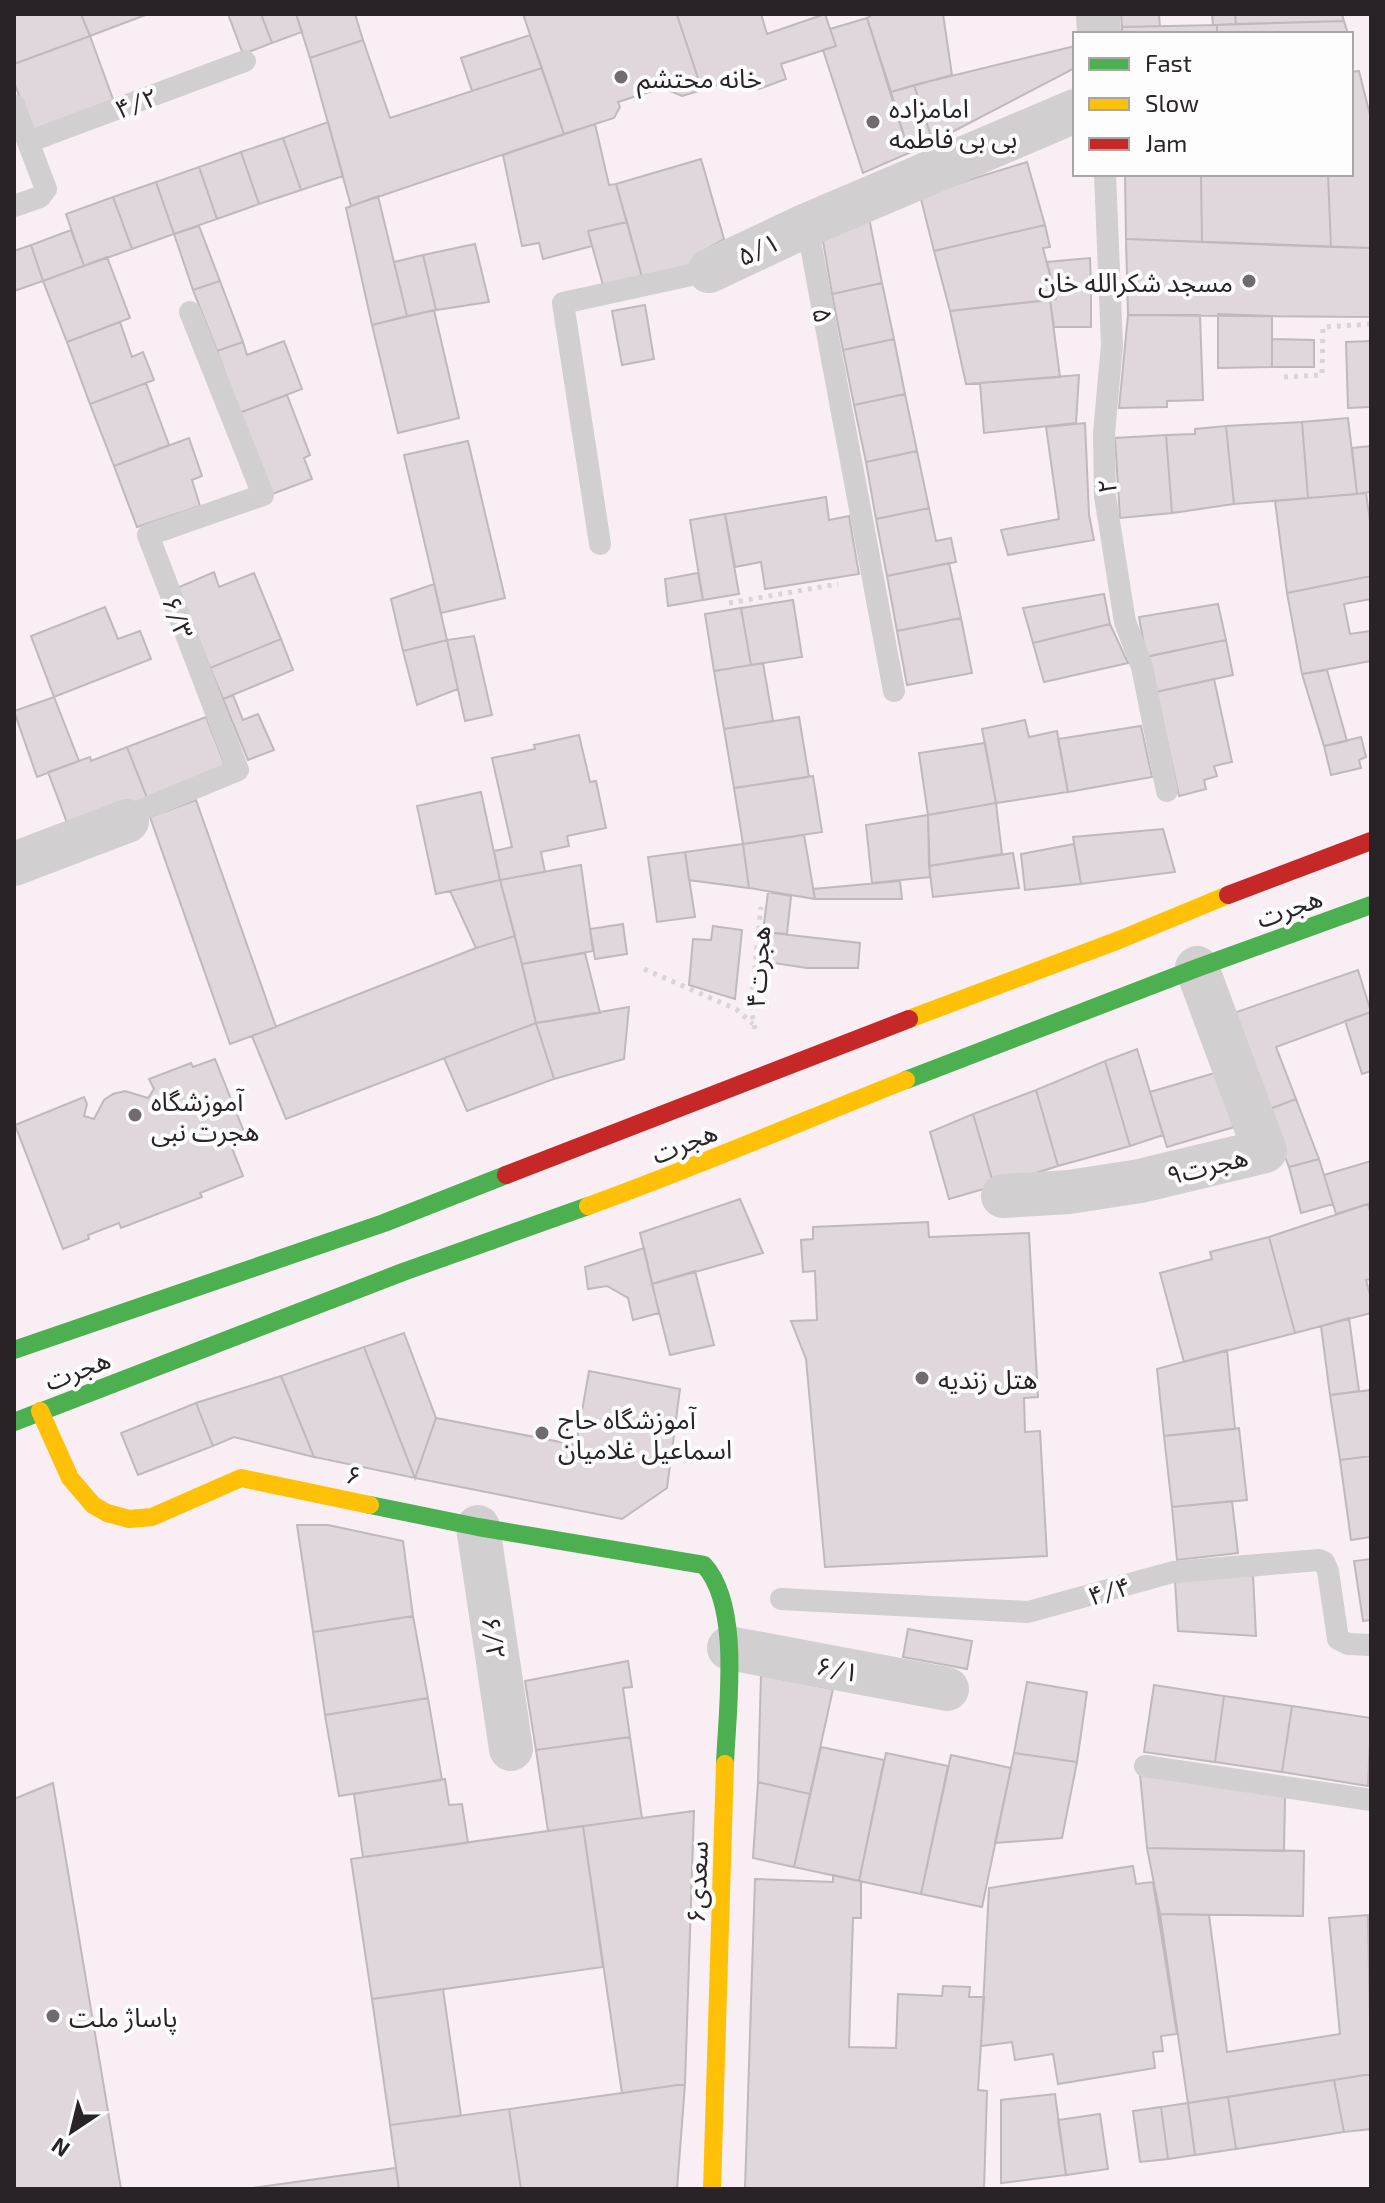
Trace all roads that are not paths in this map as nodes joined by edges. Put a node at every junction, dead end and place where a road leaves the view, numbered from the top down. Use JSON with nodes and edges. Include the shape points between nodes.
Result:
{"nodes":[{"id":1,"x":245,"y":61,"type":"dead end"},
{"id":2,"x":14,"y":105,"type":"edge"},
{"id":3,"x":1073,"y":112,"type":"edge"},
{"id":4,"x":28,"y":142,"type":"junction"},
{"id":5,"x":1105,"y":176,"type":"edge"},
{"id":6,"x":14,"y":206,"type":"edge"},
{"id":7,"x":807,"y":225,"type":"junction"},
{"id":8,"x":709,"y":271,"type":"joint"},
{"id":9,"x":190,"y":312,"type":"dead end"},
{"id":10,"x":600,"y":544,"type":"dead end"},
{"id":11,"x":894,"y":691,"type":"dead end"},
{"id":12,"x":1167,"y":791,"type":"dead end"},
{"id":13,"x":127,"y":821,"type":"joint"},
{"id":14,"x":1371,"y":841,"type":"edge"},
{"id":15,"x":14,"y":864,"type":"edge"},
{"id":16,"x":1371,"y":905,"type":"edge"},
{"id":17,"x":1197,"y":968,"type":"junction"},
{"id":18,"x":1003,"y":1196,"type":"dead end"},
{"id":19,"x":14,"y":1350,"type":"edge"},
{"id":20,"x":40,"y":1411,"type":"junction"},
{"id":21,"x":14,"y":1422,"type":"edge"},
{"id":22,"x":478,"y":1527,"type":"junction"},
{"id":23,"x":717,"y":1577,"type":"joint"},
{"id":24,"x":781,"y":1599,"type":"dead end"},
{"id":25,"x":1371,"y":1645,"type":"edge"},
{"id":26,"x":729,"y":1648,"type":"junction"},
{"id":27,"x":947,"y":1689,"type":"dead end"},
{"id":28,"x":511,"y":1749,"type":"dead end"},
{"id":29,"x":1145,"y":1766,"type":"dead end"},
{"id":30,"x":1371,"y":1800,"type":"edge"},
{"id":31,"x":712,"y":2189,"type":"edge"}],
"edges":[{"from":1,"to":4,"type":"lane","name":"۴/۲"},
{"from":2,"to":4,"type":"lane"},
{"from":3,"to":7,"type":"street"},
{"from":4,"to":6,"type":"lane","via":[[46,189],[40,197]]},
{"from":5,"to":12,"type":"lane","name":"۲","via":[[1112,345],[1105,496],[1125,622],[1142,667]]},
{"from":7,"to":8,"type":"street","name":"۵/۱"},
{"from":7,"to":11,"type":"lane","name":"۵"},
{"from":8,"to":10,"type":"lane","via":[[563,303]]},
{"from":9,"to":13,"type":"lane","name":"۶/۳","via":[[263,495],[148,535],[238,770]]},
{"from":13,"to":15,"type":"street","name":"۶/۳"},
{"from":14,"to":19,"type":"main road","name":"هجرت","via":[[384,1223]]},
{"from":16,"to":17,"type":"main road","name":"هجرت"},
{"from":17,"to":18,"type":"street","name":"هجرت۹","via":[[1265,1151],[1140,1181]]},
{"from":17,"to":20,"type":"main road","name":"هجرت","via":[[686,1171]]},
{"from":20,"to":21,"type":"main road","name":"هجرت"},
{"from":20,"to":22,"type":"main road","name":"۶","via":[[62,1463],[87,1502],[109,1516],[158,1516],[241,1478]]},
{"from":22,"to":23,"type":"main road","name":"۶","via":[[704,1565]]},
{"from":22,"to":28,"type":"street","name":"۶/۲"},
{"from":23,"to":26,"type":"main road","name":"سعدی۶"},
{"from":24,"to":25,"type":"lane","name":"۴/۴","via":[[1028,1612],[1173,1572],[1319,1560],[1328,1571],[1338,1639]]},
{"from":26,"to":27,"type":"street","name":"۶/۱"},
{"from":26,"to":31,"type":"main road","name":"سعدی۶"},
{"from":29,"to":30,"type":"lane"}]}
